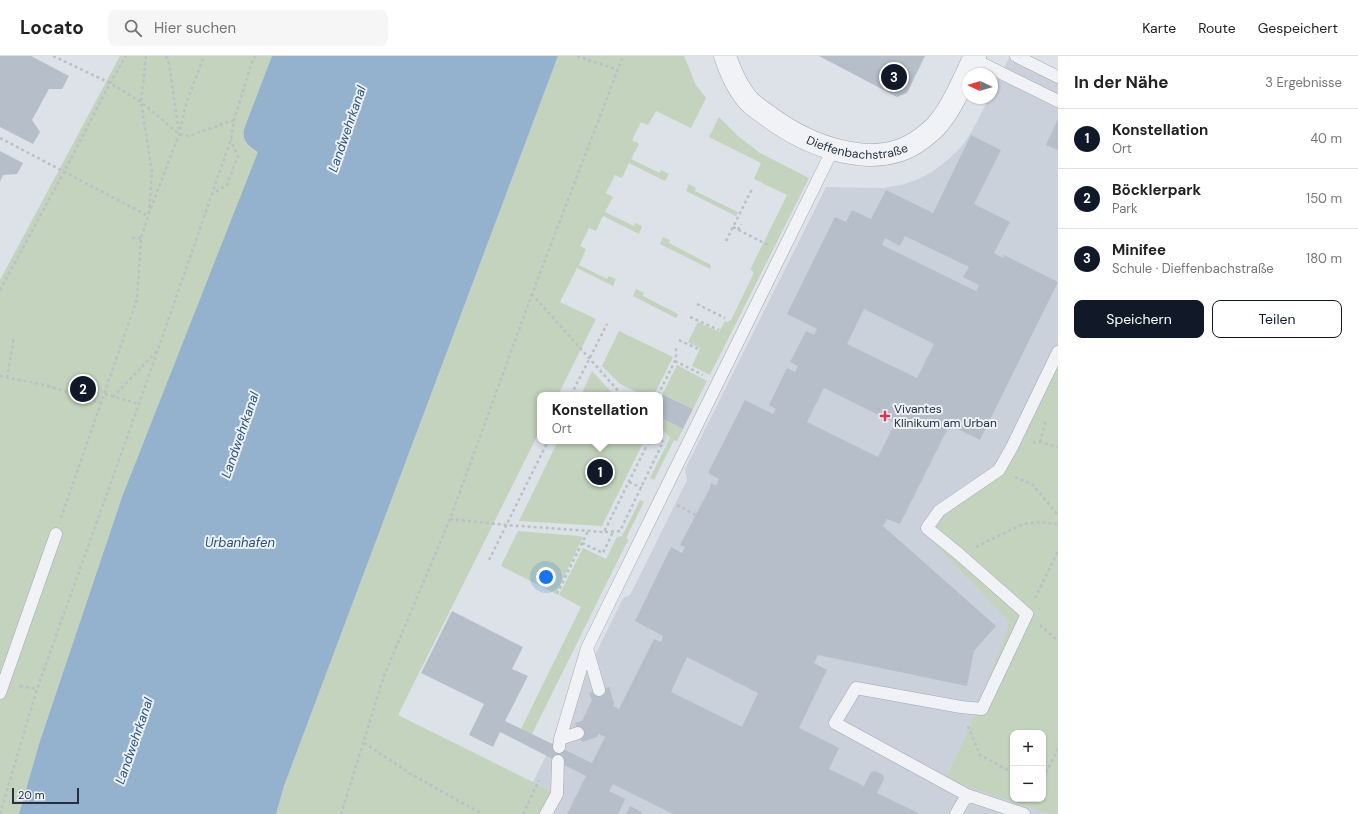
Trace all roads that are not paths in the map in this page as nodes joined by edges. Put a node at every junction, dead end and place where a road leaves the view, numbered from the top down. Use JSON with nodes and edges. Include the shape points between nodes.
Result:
{"nodes":[{"id":1,"x":1016,"y":56,"type":"edge"},
{"id":2,"x":974,"y":58,"type":"edge"},
{"id":3,"x":726,"y":59,"type":"edge"},
{"id":4,"x":1058,"y":77,"type":"edge"},
{"id":5,"x":1058,"y":101,"type":"edge"},
{"id":6,"x":834,"y":149,"type":"junction"},
{"id":7,"x":1058,"y":352,"type":"edge"},
{"id":8,"x":56,"y":534,"type":"road end"},
{"id":9,"x":587,"y":648,"type":"junction"},
{"id":10,"x":599,"y":690,"type":"dead end"},
{"id":11,"x":0,"y":693,"type":"edge"},
{"id":12,"x":578,"y":733,"type":"dead end"},
{"id":13,"x":558,"y":761,"type":"dead end"},
{"id":14,"x":967,"y":795,"type":"junction"},
{"id":15,"x":546,"y":814,"type":"edge"},
{"id":16,"x":956,"y":814,"type":"edge"},
{"id":17,"x":1024,"y":814,"type":"edge"}],
"edges":[{"from":1,"to":4,"type":"lane"},
{"from":2,"to":5,"type":"lane"},
{"from":2,"to":6,"type":"street","name":"Dieffenbachstraße","via":[[950,107],[937,126],[920,140],[901,150],[883,154]]},
{"from":3,"to":6,"type":"street","name":"Dieffenbachstraße","via":[[738,87],[758,109],[787,129]]},
{"from":6,"to":9,"type":"lane"},
{"from":7,"to":14,"type":"lane","via":[[999,470],[939,511],[927,528],[1027,614],[982,709],[856,688],[835,723]]},
{"from":8,"to":11,"type":"lane"},
{"from":9,"to":10,"type":"lane"},
{"from":9,"to":12,"type":"lane","via":[[559,743]]},
{"from":13,"to":15,"type":"lane","via":[[557,794]]},
{"from":14,"to":16,"type":"lane"},
{"from":14,"to":17,"type":"lane"}]}
